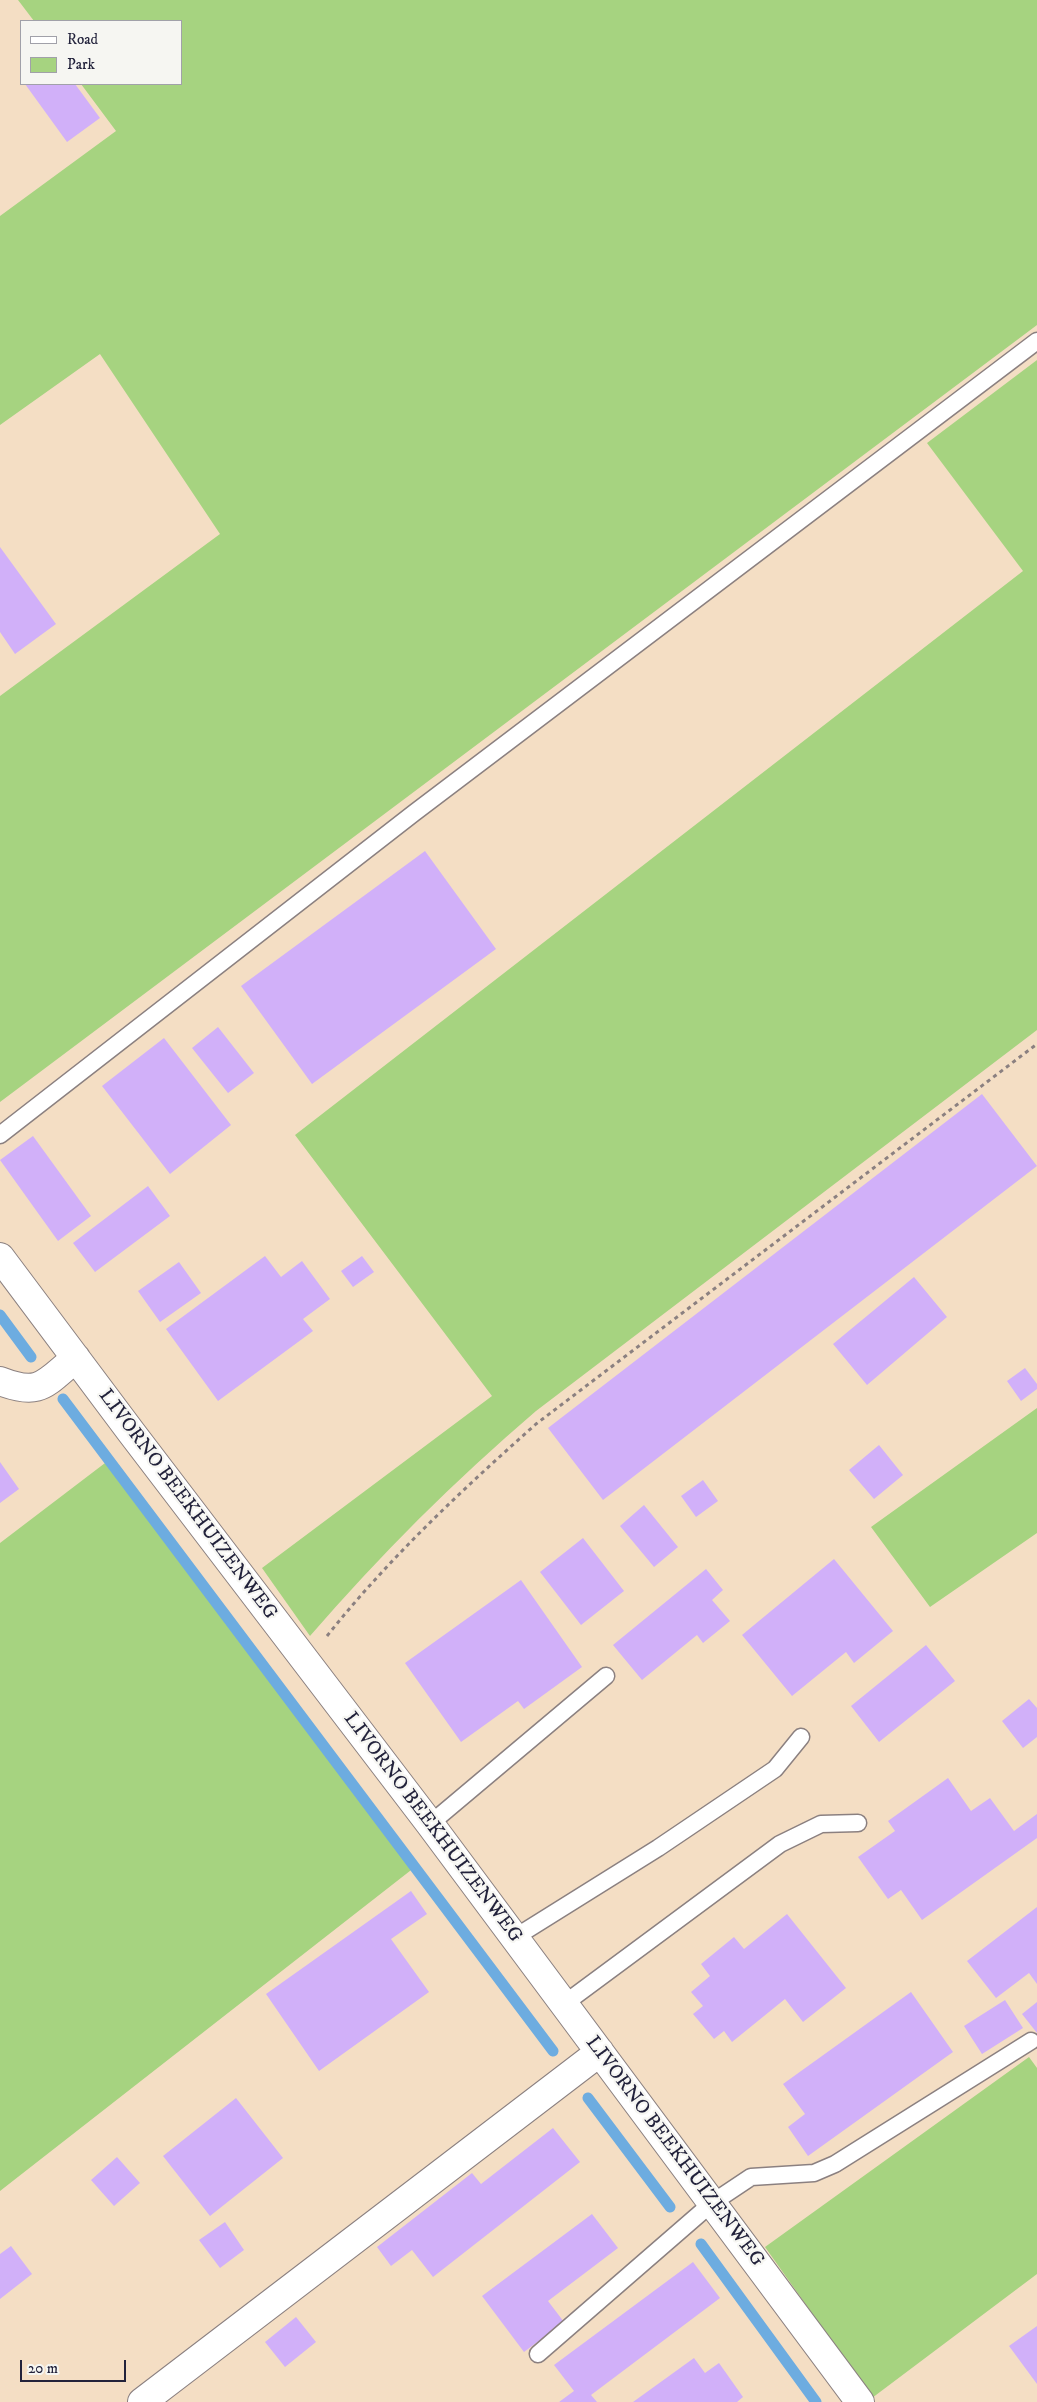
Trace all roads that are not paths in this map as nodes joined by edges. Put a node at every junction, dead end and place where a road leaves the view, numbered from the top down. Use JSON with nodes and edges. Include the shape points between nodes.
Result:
{"nodes":[{"id":1,"x":1037,"y":341,"type":"edge"},
{"id":2,"x":0,"y":1135,"type":"edge"},
{"id":3,"x":0,"y":1257,"type":"edge"},
{"id":4,"x":76,"y":1358,"type":"junction"},
{"id":5,"x":0,"y":1382,"type":"edge"},
{"id":6,"x":606,"y":1676,"type":"dead end"},
{"id":7,"x":801,"y":1737,"type":"dead end"},
{"id":8,"x":858,"y":1823,"type":"dead end"},
{"id":9,"x":430,"y":1824,"type":"junction"},
{"id":10,"x":514,"y":1938,"type":"junction"},
{"id":11,"x":564,"y":2004,"type":"junction"},
{"id":12,"x":1031,"y":2041,"type":"dead end"},
{"id":13,"x":600,"y":2052,"type":"junction"},
{"id":14,"x":712,"y":2203,"type":"junction"},
{"id":15,"x":538,"y":2354,"type":"dead end"},
{"id":16,"x":142,"y":2402,"type":"edge"},
{"id":17,"x":860,"y":2402,"type":"edge"}],
"edges":[{"from":1,"to":2,"type":"lane","via":[[414,813]]},
{"from":3,"to":4,"type":"street","name":"LIVORNO BEEKHUIZENWEG"},
{"from":4,"to":5,"type":"street","via":[[41,1387],[29,1390]]},
{"from":4,"to":9,"type":"street","name":"LIVORNO BEEKHUIZENWEG"},
{"from":6,"to":9,"type":"lane"},
{"from":7,"to":10,"type":"lane","via":[[775,1769],[658,1848]]},
{"from":8,"to":11,"type":"lane","via":[[821,1824],[780,1844]]},
{"from":9,"to":10,"type":"street","name":"LIVORNO BEEKHUIZENWEG"},
{"from":10,"to":11,"type":"street","name":"LIVORNO BEEKHUIZENWEG"},
{"from":11,"to":13,"type":"street","name":"LIVORNO BEEKHUIZENWEG"},
{"from":12,"to":14,"type":"lane","via":[[835,2164],[814,2174],[751,2177]]},
{"from":13,"to":14,"type":"street","name":"LIVORNO BEEKHUIZENWEG"},
{"from":13,"to":16,"type":"street"},
{"from":14,"to":15,"type":"lane"},
{"from":14,"to":17,"type":"street","name":"LIVORNO BEEKHUIZENWEG"}]}
